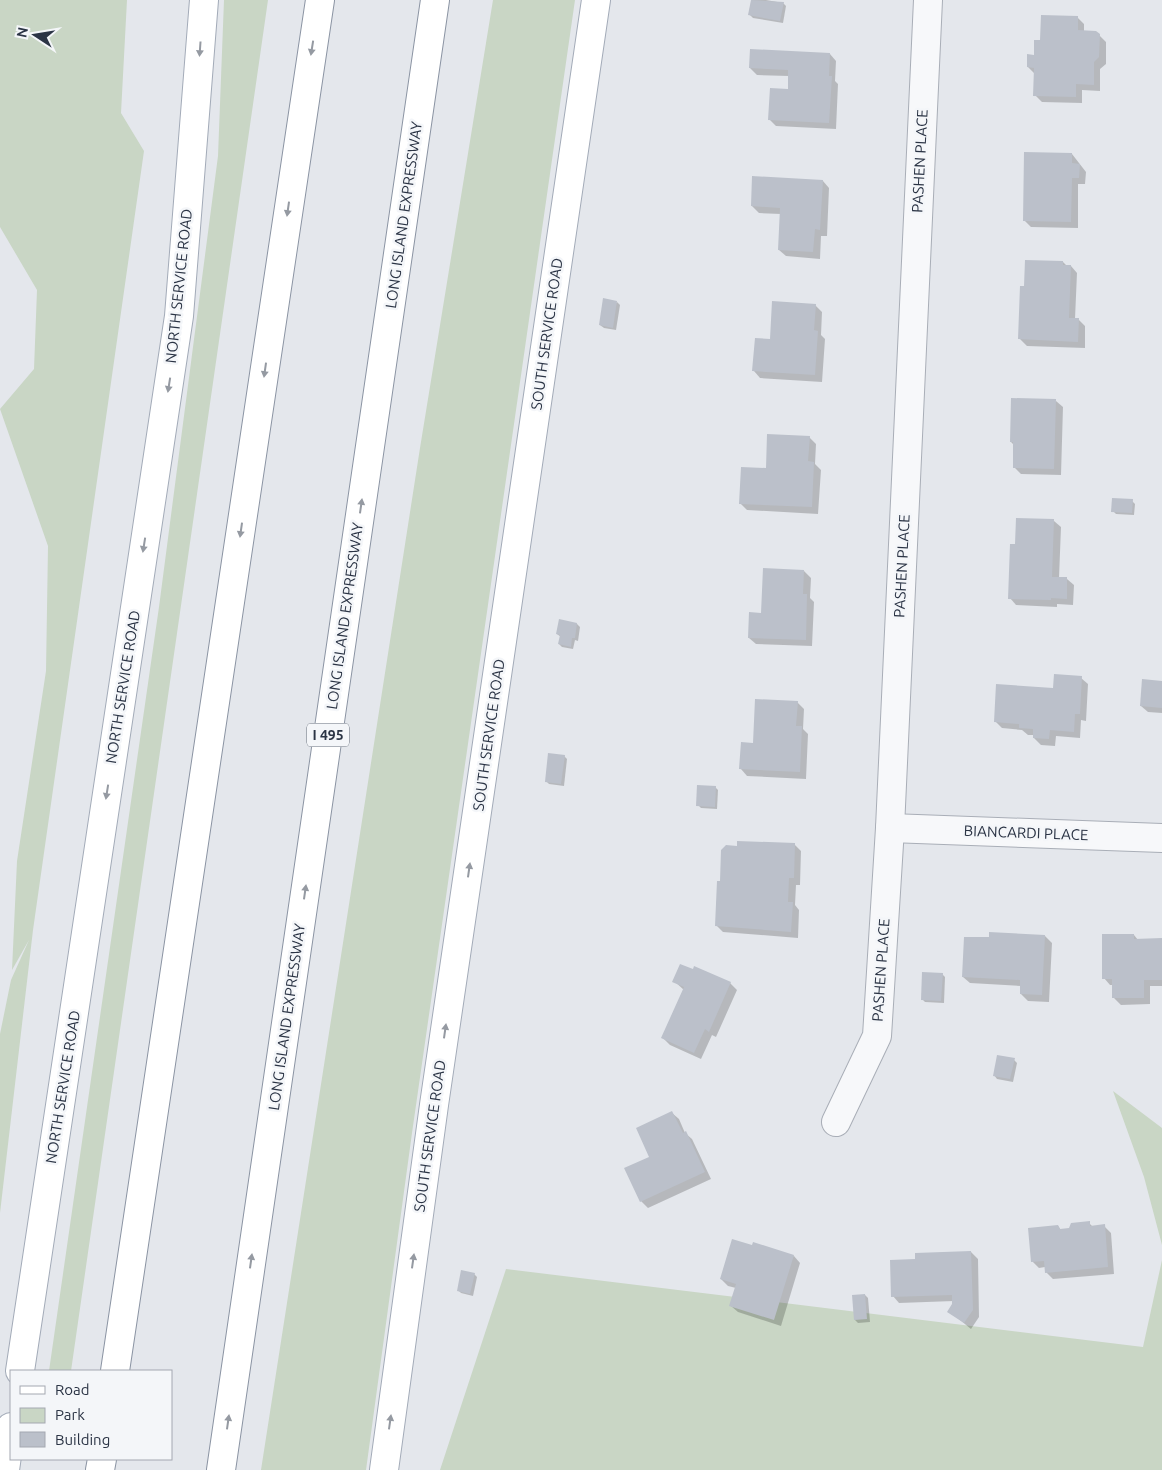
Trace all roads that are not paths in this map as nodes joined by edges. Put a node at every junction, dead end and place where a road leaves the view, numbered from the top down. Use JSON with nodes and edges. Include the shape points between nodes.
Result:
{"nodes":[{"id":1,"x":204,"y":0,"type":"edge"},
{"id":2,"x":320,"y":0,"type":"edge"},
{"id":3,"x":435,"y":0,"type":"edge"},
{"id":4,"x":596,"y":0,"type":"edge"},
{"id":5,"x":928,"y":0,"type":"edge"},
{"id":6,"x":890,"y":828,"type":"junction"},
{"id":7,"x":1162,"y":838,"type":"edge"},
{"id":8,"x":836,"y":1122,"type":"dead end"},
{"id":9,"x":20,"y":1370,"type":"edge"},
{"id":10,"x":115,"y":1370,"type":"edge"},
{"id":11,"x":10,"y":1435,"type":"edge"},
{"id":12,"x":5,"y":1470,"type":"edge"},
{"id":13,"x":221,"y":1470,"type":"edge"},
{"id":14,"x":384,"y":1470,"type":"edge"}],
"edges":[{"from":1,"to":9,"type":"main road","name":"NORTH SERVICE ROAD","one_way":true,"via":[[179,316]]},
{"from":2,"to":10,"type":"main road","one_way":true},
{"from":13,"to":3,"type":"main road","name":"LONG ISLAND EXPRESSWAY","number":"I 495","one_way":true},
{"from":14,"to":4,"type":"main road","name":"SOUTH SERVICE ROAD","one_way":true},
{"from":5,"to":6,"type":"street","name":"PASHEN PLACE"},
{"from":6,"to":7,"type":"street","name":"BIANCARDI PLACE"},
{"from":6,"to":8,"type":"street","name":"PASHEN PLACE","via":[[877,1036]]},
{"from":11,"to":12,"type":"main road"}]}
